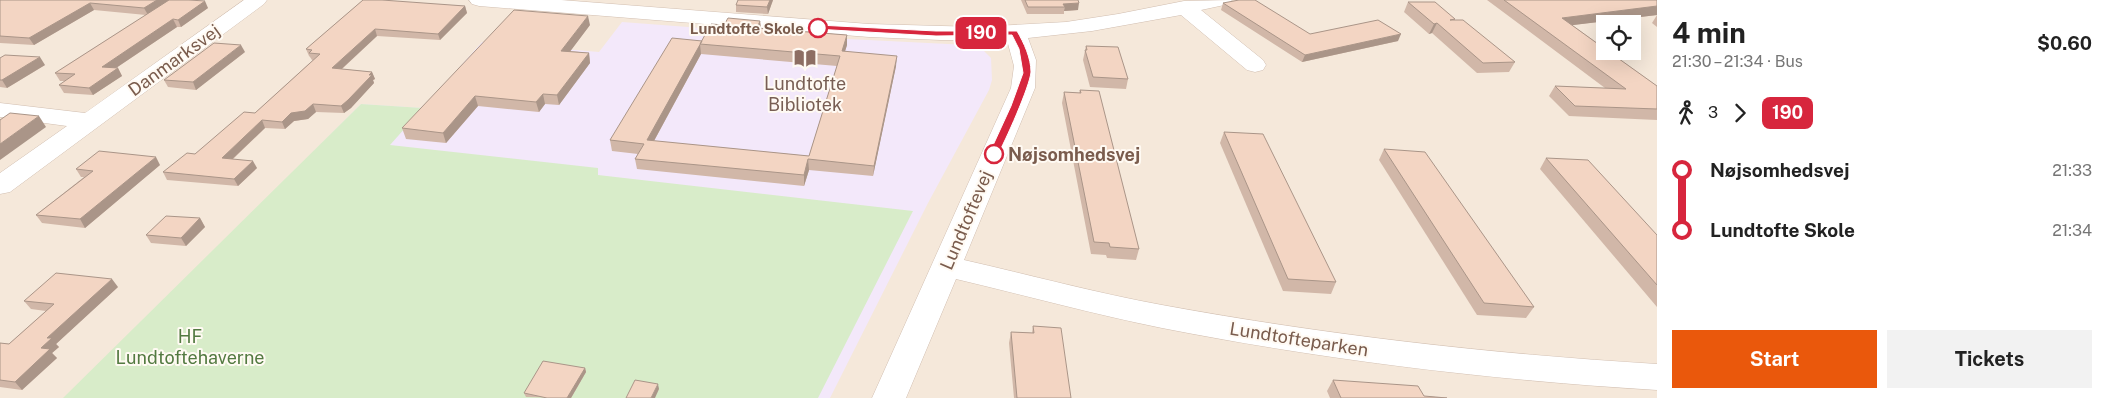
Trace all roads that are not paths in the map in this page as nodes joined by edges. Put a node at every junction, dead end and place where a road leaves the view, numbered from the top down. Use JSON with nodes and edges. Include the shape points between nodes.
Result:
{"nodes":[{"id":1,"x":257,"y":0,"type":"edge"},
{"id":2,"x":480,"y":0,"type":"edge"},
{"id":3,"x":1222,"y":0,"type":"edge"},
{"id":4,"x":1184,"y":7,"type":"junction"},
{"id":5,"x":1014,"y":33,"type":"junction"},
{"id":6,"x":1255,"y":65,"type":"dead end"},
{"id":7,"x":0,"y":110,"type":"edge"},
{"id":8,"x":90,"y":121,"type":"junction"},
{"id":9,"x":0,"y":186,"type":"edge"},
{"id":10,"x":946,"y":266,"type":"junction"},
{"id":11,"x":1657,"y":377,"type":"edge"},
{"id":12,"x":889,"y":398,"type":"edge"}],
"edges":[{"from":1,"to":8,"type":"street","name":"Danmarksvej"},
{"from":2,"to":5,"type":"street","via":[[832,29],[936,34]]},
{"from":3,"to":4,"type":"street"},
{"from":4,"to":5,"type":"street","via":[[1095,24]]},
{"from":4,"to":6,"type":"street"},
{"from":5,"to":10,"type":"street","name":"Lundtoftevej","via":[[1022,49],[1027,73]]},
{"from":7,"to":8,"type":"street"},
{"from":8,"to":9,"type":"street","name":"Danmarksvej"},
{"from":10,"to":11,"type":"street","name":"Lundtofteparken","via":[[1160,316],[1265,335],[1377,351]]},
{"from":10,"to":12,"type":"street","name":"Lundtoftevej"}]}
